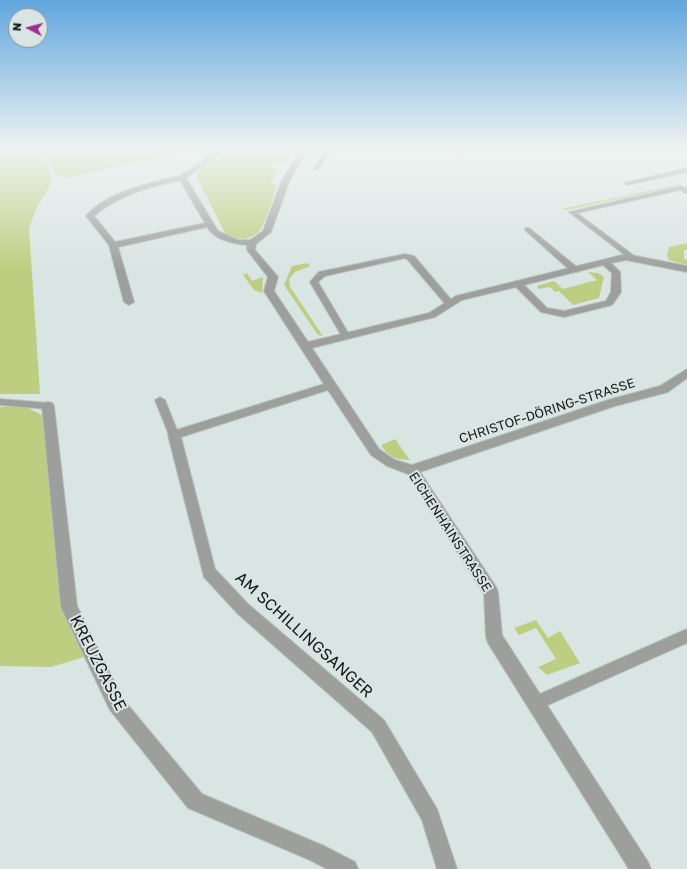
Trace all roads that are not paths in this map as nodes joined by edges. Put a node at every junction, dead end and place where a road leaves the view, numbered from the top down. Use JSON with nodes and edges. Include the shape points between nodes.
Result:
{"nodes":[{"id":1,"x":138,"y":190,"type":"edge"},
{"id":2,"x":189,"y":190,"type":"edge"},
{"id":3,"x":282,"y":190,"type":"edge"},
{"id":4,"x":674,"y":190,"type":"edge"},
{"id":5,"x":209,"y":224,"type":"junction"},
{"id":6,"x":527,"y":229,"type":"dead end"},
{"id":7,"x":252,"y":243,"type":"junction"},
{"id":8,"x":113,"y":245,"type":"junction"},
{"id":9,"x":630,"y":257,"type":"junction"},
{"id":10,"x":604,"y":262,"type":"junction"},
{"id":11,"x":687,"y":269,"type":"edge"},
{"id":12,"x":575,"y":270,"type":"junction"},
{"id":13,"x":518,"y":284,"type":"junction"},
{"id":14,"x":128,"y":302,"type":"dead end"},
{"id":15,"x":450,"y":304,"type":"junction"},
{"id":16,"x":346,"y":336,"type":"junction"},
{"id":17,"x":306,"y":346,"type":"junction"},
{"id":18,"x":687,"y":373,"type":"edge"},
{"id":19,"x":332,"y":385,"type":"junction"},
{"id":20,"x":160,"y":400,"type":"dead end"},
{"id":21,"x":0,"y":402,"type":"edge"},
{"id":22,"x":48,"y":406,"type":"joint"},
{"id":23,"x":174,"y":435,"type":"junction"},
{"id":24,"x":412,"y":470,"type":"junction"},
{"id":25,"x":687,"y":636,"type":"edge"},
{"id":26,"x":536,"y":704,"type":"junction"},
{"id":27,"x":348,"y":869,"type":"edge"},
{"id":28,"x":447,"y":869,"type":"edge"},
{"id":29,"x":641,"y":869,"type":"edge"}],
"edges":[{"from":1,"to":8,"type":"street","via":[[96,209],[90,216]]},
{"from":2,"to":5,"type":"street"},
{"from":3,"to":7,"type":"street","via":[[267,232]]},
{"from":4,"to":9,"type":"lane","via":[[572,212]]},
{"from":5,"to":7,"type":"street","via":[[215,233],[237,242]]},
{"from":5,"to":8,"type":"street"},
{"from":6,"to":12,"type":"lane"},
{"from":7,"to":17,"type":"street","name":"EICHENHAINSTRASSE","via":[[251,250],[273,277],[269,291]]},
{"from":8,"to":14,"type":"street"},
{"from":9,"to":10,"type":"street"},
{"from":9,"to":11,"type":"street"},
{"from":10,"to":12,"type":"street"},
{"from":10,"to":13,"type":"street","via":[[616,272],[616,292],[609,303],[564,314],[544,310]]},
{"from":12,"to":13,"type":"street"},
{"from":13,"to":15,"type":"street","via":[[459,298]]},
{"from":15,"to":16,"type":"street","via":[[432,315]]},
{"from":15,"to":16,"type":"lane","via":[[411,258],[405,256],[322,274],[314,282]]},
{"from":16,"to":17,"type":"street"},
{"from":17,"to":19,"type":"street","name":"EICHENHAINSTRASSE"},
{"from":18,"to":24,"type":"street","name":"CHRISTOF-DÖRING-STRASSE","via":[[664,389]]},
{"from":19,"to":23,"type":"street"},
{"from":19,"to":24,"type":"street","name":"EICHENHAINSTRASSE","via":[[375,452],[391,463]]},
{"from":20,"to":23,"type":"lane"},
{"from":21,"to":22,"type":"lane"},
{"from":22,"to":27,"type":"street","name":"KREUZGASSE","via":[[69,607],[116,704],[195,801],[317,853]]},
{"from":23,"to":28,"type":"street","name":"AM SCHILLINGSANGER","via":[[209,572],[243,609],[378,726],[430,816]]},
{"from":24,"to":26,"type":"street","name":"EICHENHAINSTRASSE","via":[[491,592],[494,637]]},
{"from":25,"to":26,"type":"lane"},
{"from":26,"to":29,"type":"street","name":"EICHENHAINSTRASSE"}]}
